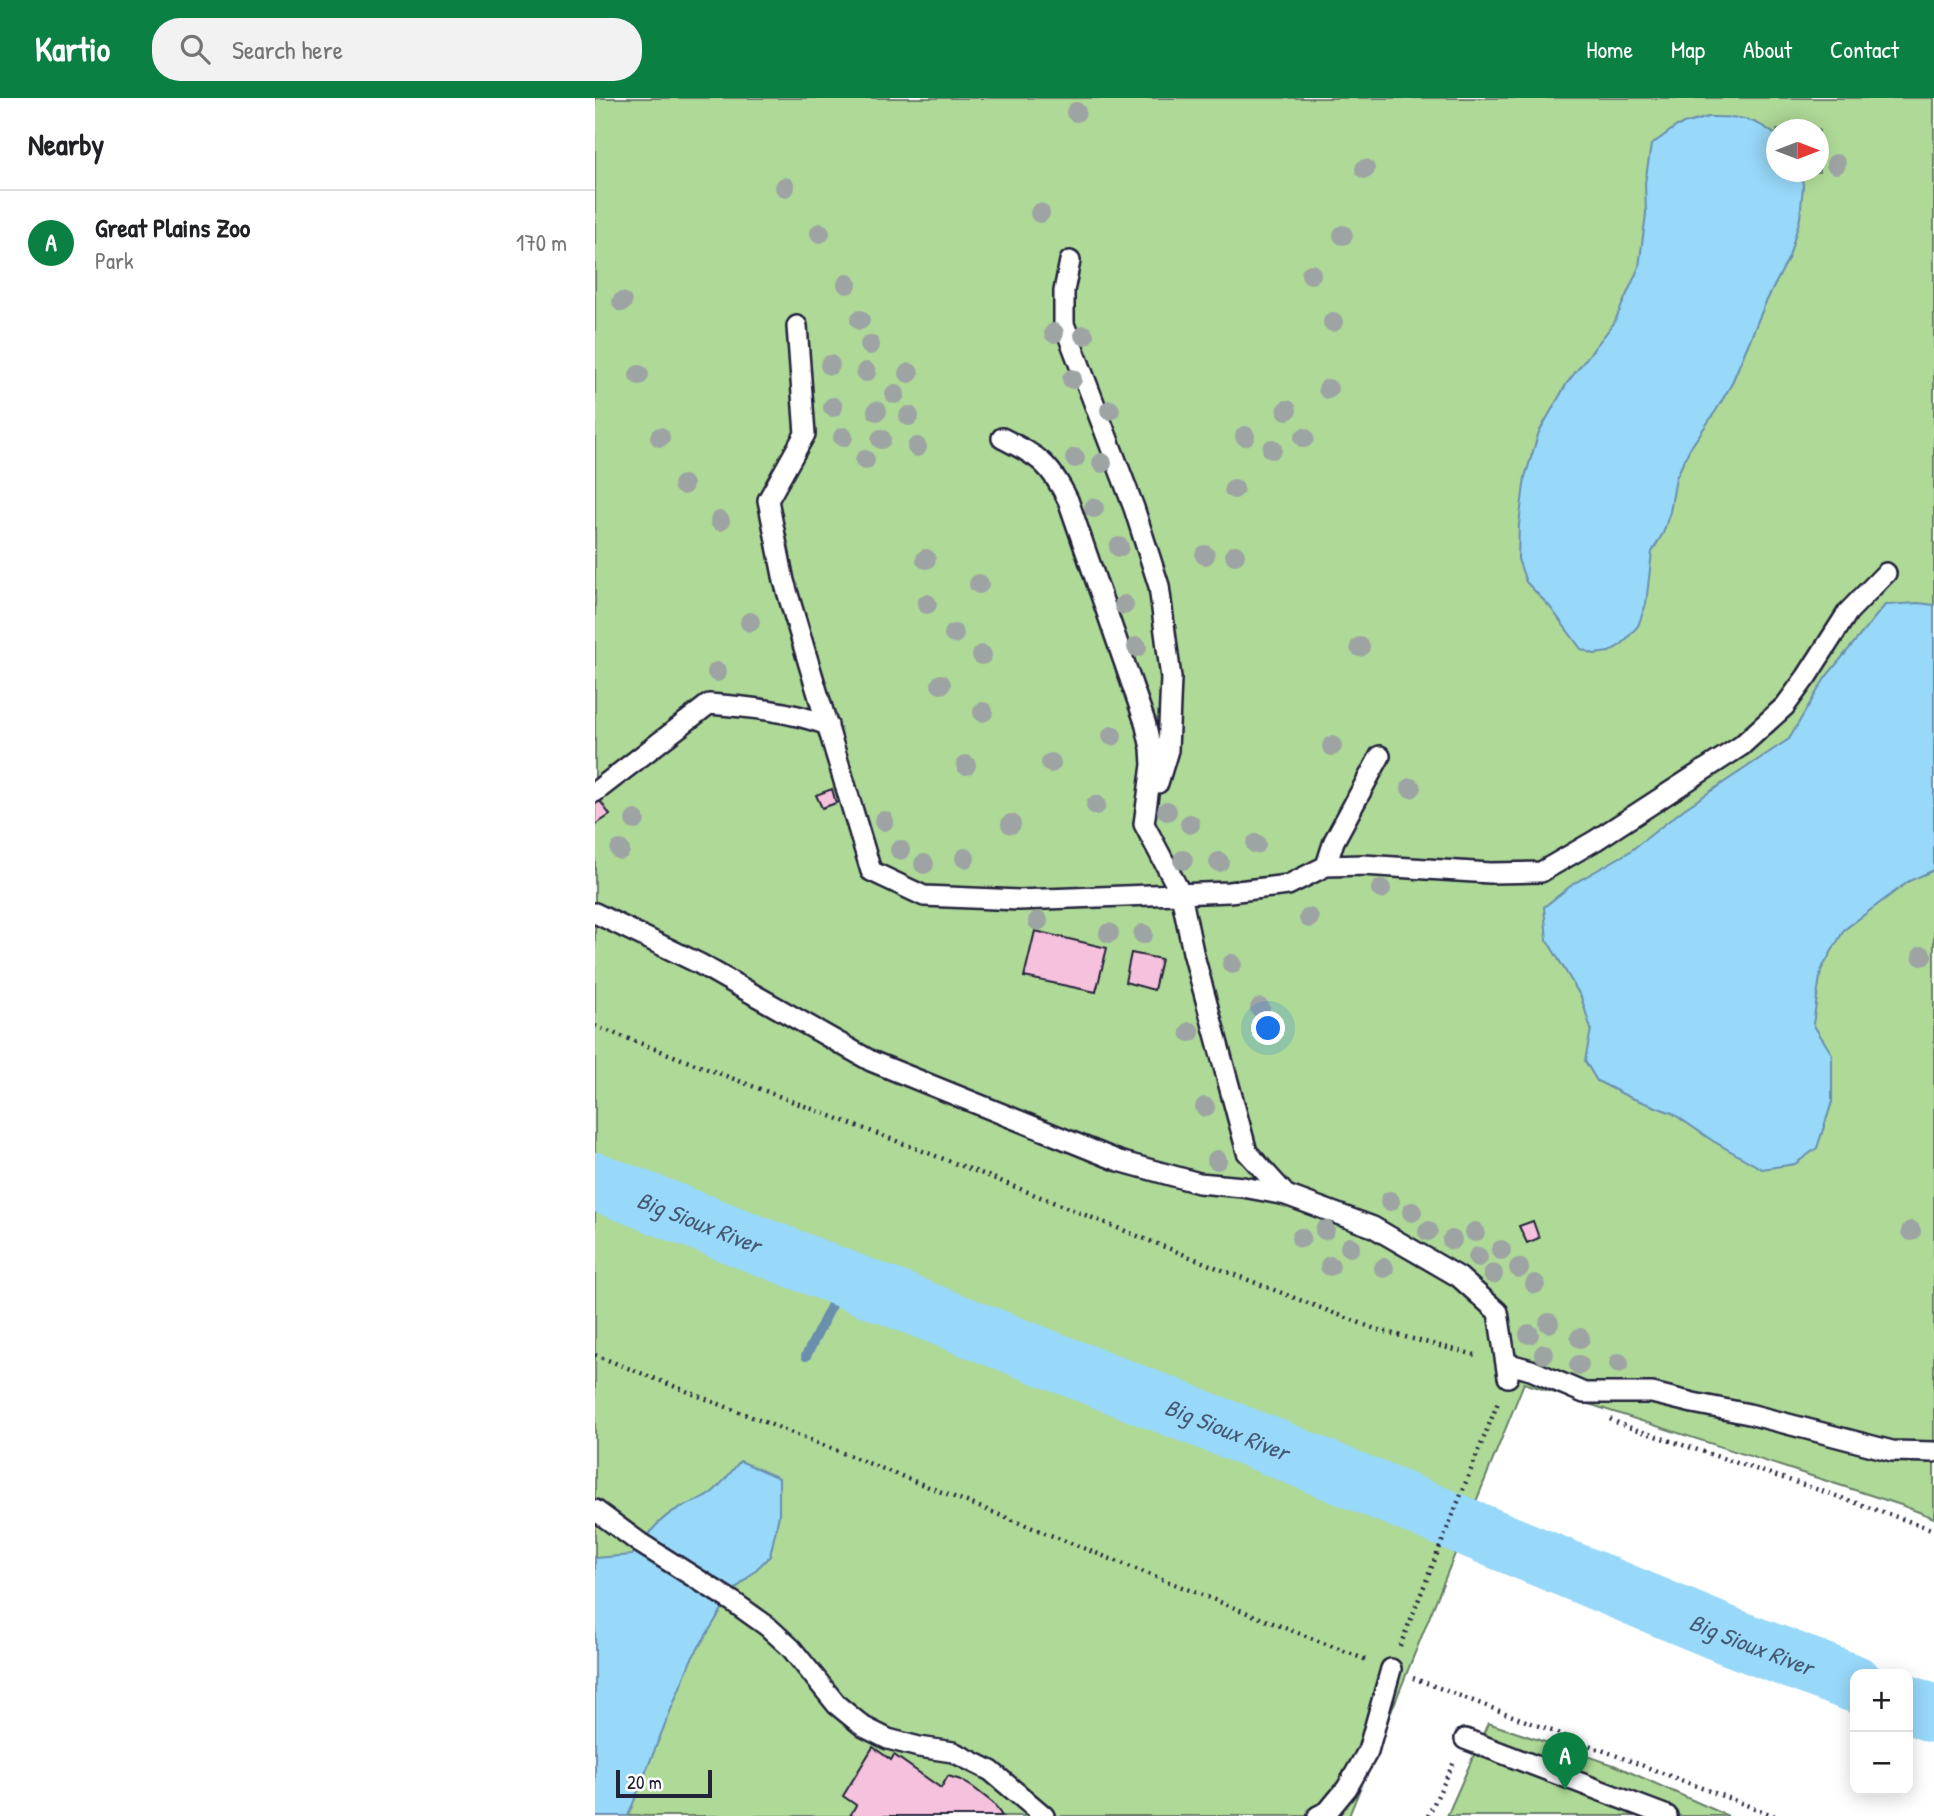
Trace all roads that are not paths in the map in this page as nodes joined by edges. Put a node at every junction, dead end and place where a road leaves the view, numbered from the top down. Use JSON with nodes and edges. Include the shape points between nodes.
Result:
{"nodes":[{"id":1,"x":1070,"y":261,"type":"dead end"},
{"id":2,"x":797,"y":327,"type":"dead end"},
{"id":3,"x":1002,"y":438,"type":"dead end"},
{"id":4,"x":1886,"y":573,"type":"dead end"},
{"id":5,"x":1186,"y":718,"type":"dead end"},
{"id":6,"x":828,"y":725,"type":"junction"},
{"id":7,"x":1168,"y":750,"type":"junction"},
{"id":8,"x":1380,"y":756,"type":"dead end"},
{"id":9,"x":595,"y":792,"type":"edge"},
{"id":10,"x":1145,"y":824,"type":"junction"},
{"id":11,"x":1326,"y":866,"type":"junction"},
{"id":12,"x":1181,"y":894,"type":"junction"},
{"id":13,"x":595,"y":914,"type":"edge"},
{"id":14,"x":1286,"y":1195,"type":"junction"},
{"id":15,"x":1934,"y":1452,"type":"edge"},
{"id":16,"x":595,"y":1510,"type":"edge"},
{"id":17,"x":1391,"y":1669,"type":"road end"},
{"id":18,"x":1465,"y":1740,"type":"dead end"},
{"id":19,"x":1044,"y":1816,"type":"edge"},
{"id":20,"x":1318,"y":1816,"type":"edge"},
{"id":21,"x":1667,"y":1816,"type":"edge"}],
"edges":[{"from":1,"to":7,"type":"lane","via":[[1064,324],[1159,586],[1171,678]]},
{"from":2,"to":6,"type":"lane","via":[[805,434],[768,500],[784,582]]},
{"from":3,"to":10,"type":"lane","via":[[1044,462],[1068,500],[1145,722],[1152,765]]},
{"from":4,"to":11,"type":"lane","via":[[1848,612],[1785,706],[1741,746],[1541,872]]},
{"from":5,"to":7,"type":"lane"},
{"from":6,"to":9,"type":"lane","via":[[755,707],[709,704]]},
{"from":6,"to":12,"type":"lane","via":[[871,871],[924,896],[1019,900]]},
{"from":7,"to":10,"type":"lane"},
{"from":8,"to":11,"type":"lane","via":[[1334,841]]},
{"from":10,"to":12,"type":"lane"},
{"from":11,"to":12,"type":"lane","via":[[1289,885]]},
{"from":12,"to":14,"type":"lane","via":[[1247,1152]]},
{"from":13,"to":14,"type":"lane","via":[[700,964],[871,1061],[1119,1161],[1199,1183]]},
{"from":14,"to":15,"type":"lane","via":[[1373,1227],[1459,1277],[1498,1312],[1507,1370],[1531,1370],[1584,1393],[1652,1393],[1892,1451]]},
{"from":16,"to":19,"type":"lane","via":[[767,1626],[837,1705],[864,1727],[888,1739],[954,1752],[991,1771]]},
{"from":17,"to":20,"type":"lane","via":[[1368,1751],[1347,1788]]},
{"from":18,"to":21,"type":"lane"}]}
